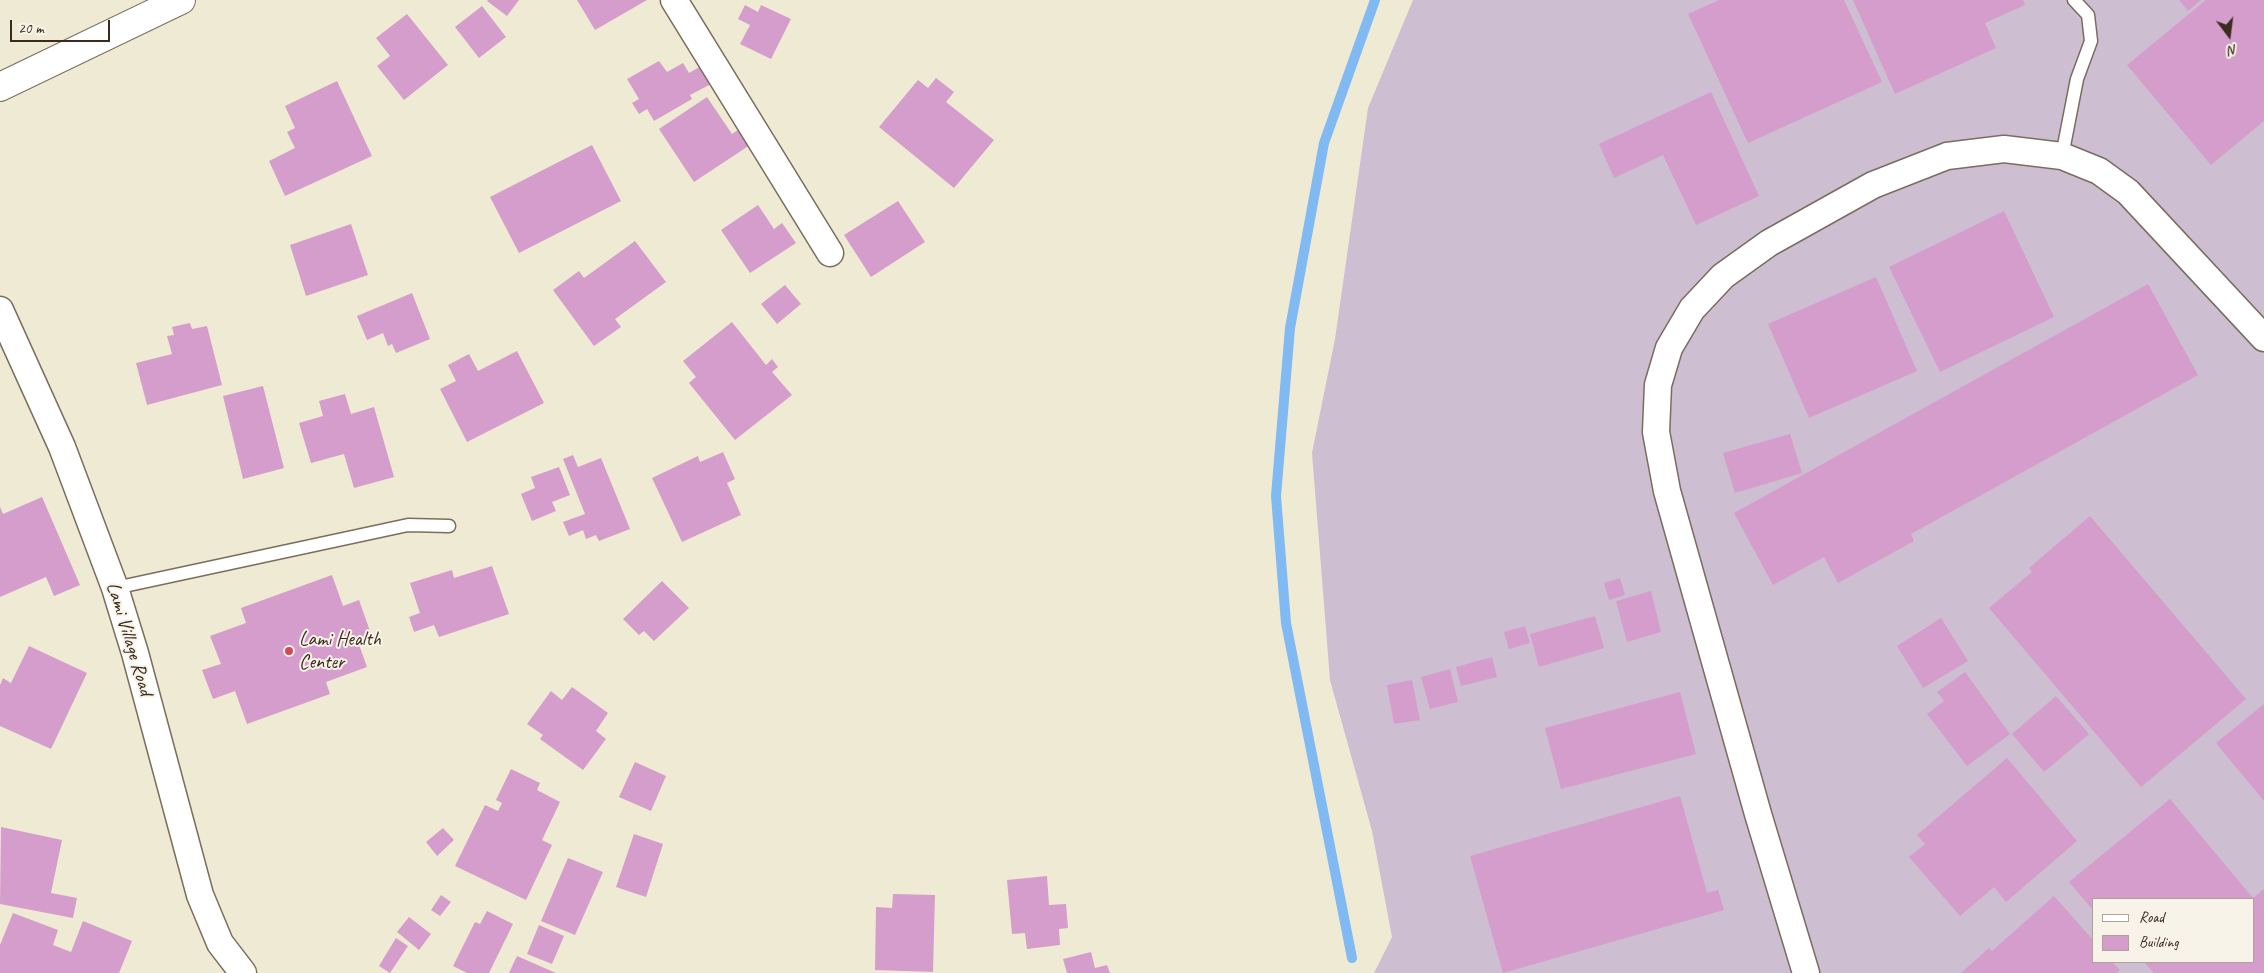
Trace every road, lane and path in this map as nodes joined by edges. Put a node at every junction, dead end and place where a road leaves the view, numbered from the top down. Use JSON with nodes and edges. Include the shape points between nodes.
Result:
{"nodes":[{"id":1,"x":181,"y":0,"type":"edge"},
{"id":2,"x":674,"y":0,"type":"edge"},
{"id":3,"x":2074,"y":0,"type":"edge"},
{"id":4,"x":0,"y":87,"type":"edge"},
{"id":5,"x":2062,"y":156,"type":"junction"},
{"id":6,"x":830,"y":253,"type":"dead end"},
{"id":7,"x":0,"y":310,"type":"edge"},
{"id":8,"x":2264,"y":338,"type":"edge"},
{"id":9,"x":448,"y":526,"type":"dead end"},
{"id":10,"x":115,"y":588,"type":"junction"},
{"id":11,"x":243,"y":973,"type":"edge"},
{"id":12,"x":1806,"y":973,"type":"edge"}],
"edges":[{"from":1,"to":4,"type":"highway"},
{"from":2,"to":6,"type":"street"},
{"from":3,"to":5,"type":"lane","via":[[2088,15],[2091,41],[2077,80]]},
{"from":5,"to":8,"type":"street","via":[[2099,171],[2128,192]]},
{"from":5,"to":12,"type":"street","via":[[2004,149],[1947,156],[1873,185],[1768,243],[1723,276],[1692,309],[1669,348],[1658,385],[1656,432],[1666,491]]},
{"from":7,"to":10,"type":"street","name":"Lami Village Road","via":[[62,446]]},
{"from":9,"to":10,"type":"lane","via":[[408,526]]},
{"from":10,"to":11,"type":"street","name":"Lami Village Road","via":[[200,895],[220,943]]}]}
